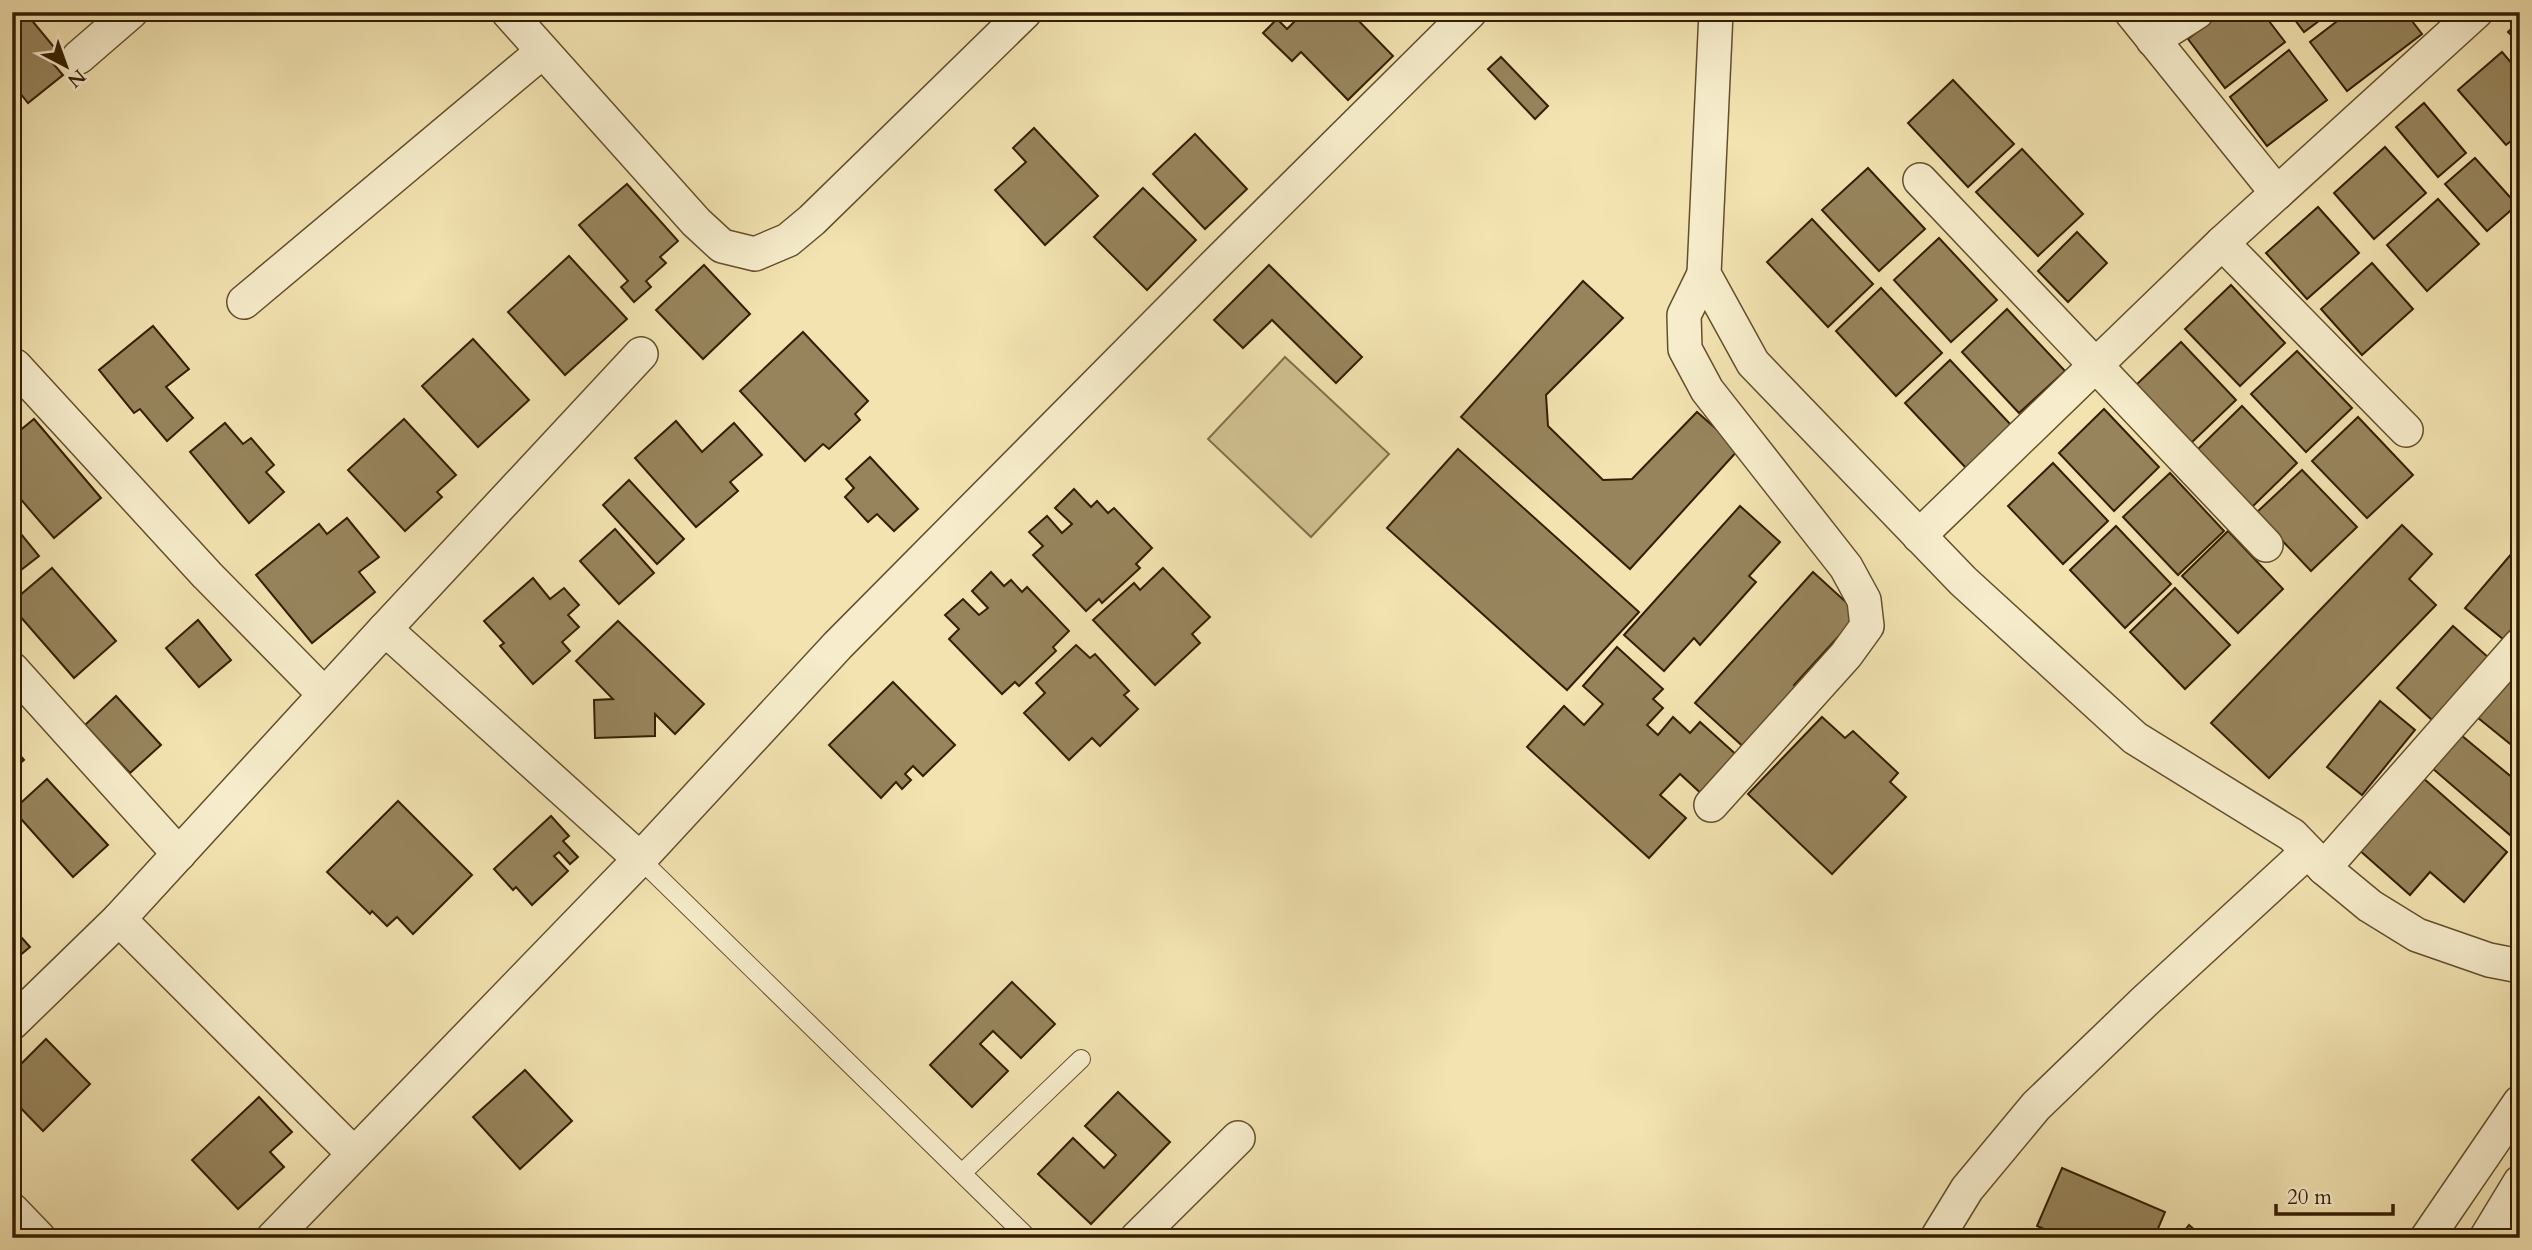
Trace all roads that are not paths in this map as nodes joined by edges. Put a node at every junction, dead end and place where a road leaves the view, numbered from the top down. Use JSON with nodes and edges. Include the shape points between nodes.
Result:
{"nodes":[{"id":1,"x":131,"y":12,"type":"edge"},
{"id":2,"x":508,"y":12,"type":"edge"},
{"id":3,"x":1025,"y":12,"type":"edge"},
{"id":4,"x":1470,"y":12,"type":"edge"},
{"id":5,"x":1716,"y":12,"type":"edge"},
{"id":6,"x":2131,"y":12,"type":"edge"},
{"id":7,"x":2197,"y":12,"type":"edge"},
{"id":8,"x":2456,"y":19,"type":"edge"},
{"id":9,"x":2153,"y":40,"type":"junction"},
{"id":10,"x":542,"y":52,"type":"junction"},
{"id":11,"x":79,"y":57,"type":"dead end"},
{"id":12,"x":1920,"y":180,"type":"dead end"},
{"id":13,"x":2277,"y":193,"type":"junction"},
{"id":14,"x":2222,"y":243,"type":"junction"},
{"id":15,"x":1703,"y":274,"type":"junction"},
{"id":16,"x":244,"y":302,"type":"dead end"},
{"id":17,"x":641,"y":354,"type":"dead end"},
{"id":18,"x":2094,"y":366,"type":"junction"},
{"id":19,"x":12,"y":368,"type":"edge"},
{"id":20,"x":2406,"y":430,"type":"dead end"},
{"id":21,"x":1919,"y":536,"type":"junction"},
{"id":22,"x":2266,"y":545,"type":"dead end"},
{"id":23,"x":385,"y":629,"type":"junction"},
{"id":24,"x":2520,"y":645,"type":"edge"},
{"id":25,"x":12,"y":668,"type":"edge"},
{"id":26,"x":324,"y":694,"type":"junction"},
{"id":27,"x":1711,"y":805,"type":"dead end"},
{"id":28,"x":179,"y":854,"type":"junction"},
{"id":29,"x":640,"y":859,"type":"junction"},
{"id":30,"x":2316,"y":860,"type":"junction"},
{"id":31,"x":119,"y":919,"type":"junction"},
{"id":32,"x":2520,"y":966,"type":"edge"},
{"id":33,"x":12,"y":1023,"type":"edge"},
{"id":34,"x":1081,"y":1059,"type":"dead end"},
{"id":35,"x":2520,"y":1102,"type":"edge"},
{"id":36,"x":1238,"y":1138,"type":"dead end"},
{"id":37,"x":354,"y":1154,"type":"junction"},
{"id":38,"x":962,"y":1173,"type":"junction"},
{"id":39,"x":2520,"y":1182,"type":"edge"},
{"id":40,"x":12,"y":1210,"type":"edge"},
{"id":41,"x":40,"y":1238,"type":"edge"},
{"id":42,"x":273,"y":1238,"type":"edge"},
{"id":43,"x":1028,"y":1238,"type":"edge"},
{"id":44,"x":1137,"y":1238,"type":"edge"},
{"id":45,"x":1937,"y":1238,"type":"edge"},
{"id":46,"x":2427,"y":1238,"type":"edge"},
{"id":47,"x":2486,"y":1238,"type":"edge"}],
"edges":[{"from":1,"to":11,"type":"street"},
{"from":2,"to":10,"type":"street"},
{"from":3,"to":10,"type":"street","via":[[812,220],[788,240],[755,254],[722,246],[696,222]]},
{"from":4,"to":29,"type":"street","via":[[838,645]]},
{"from":5,"to":15,"type":"street"},
{"from":6,"to":9,"type":"street"},
{"from":7,"to":9,"type":"street"},
{"from":8,"to":13,"type":"street"},
{"from":9,"to":13,"type":"street"},
{"from":10,"to":16,"type":"street"},
{"from":12,"to":18,"type":"street"},
{"from":13,"to":14,"type":"street"},
{"from":14,"to":18,"type":"street"},
{"from":14,"to":20,"type":"street"},
{"from":15,"to":21,"type":"street","via":[[1753,363]]},
{"from":15,"to":27,"type":"street","via":[[1684,315],[1685,349],[1707,390],[1846,567],[1864,600],[1867,626]]},
{"from":17,"to":23,"type":"street"},
{"from":18,"to":21,"type":"street"},
{"from":18,"to":22,"type":"street"},
{"from":19,"to":26,"type":"street","via":[[15,366],[207,575]]},
{"from":21,"to":30,"type":"street","via":[[1963,582],[2135,738],[2292,835]]},
{"from":23,"to":26,"type":"street"},
{"from":23,"to":29,"type":"street"},
{"from":24,"to":30,"type":"street"},
{"from":25,"to":28,"type":"street"},
{"from":26,"to":28,"type":"street"},
{"from":28,"to":31,"type":"street"},
{"from":29,"to":37,"type":"street"},
{"from":29,"to":38,"type":"lane"},
{"from":30,"to":32,"type":"street","via":[[2370,905],[2417,935]]},
{"from":30,"to":45,"type":"street","via":[[2145,1001],[2036,1106],[1967,1189]]},
{"from":31,"to":33,"type":"street"},
{"from":31,"to":37,"type":"street"},
{"from":34,"to":38,"type":"lane"},
{"from":35,"to":46,"type":"street"},
{"from":36,"to":44,"type":"street"},
{"from":37,"to":42,"type":"street"},
{"from":38,"to":43,"type":"lane"},
{"from":39,"to":47,"type":"street"},
{"from":40,"to":41,"type":"street"}]}
